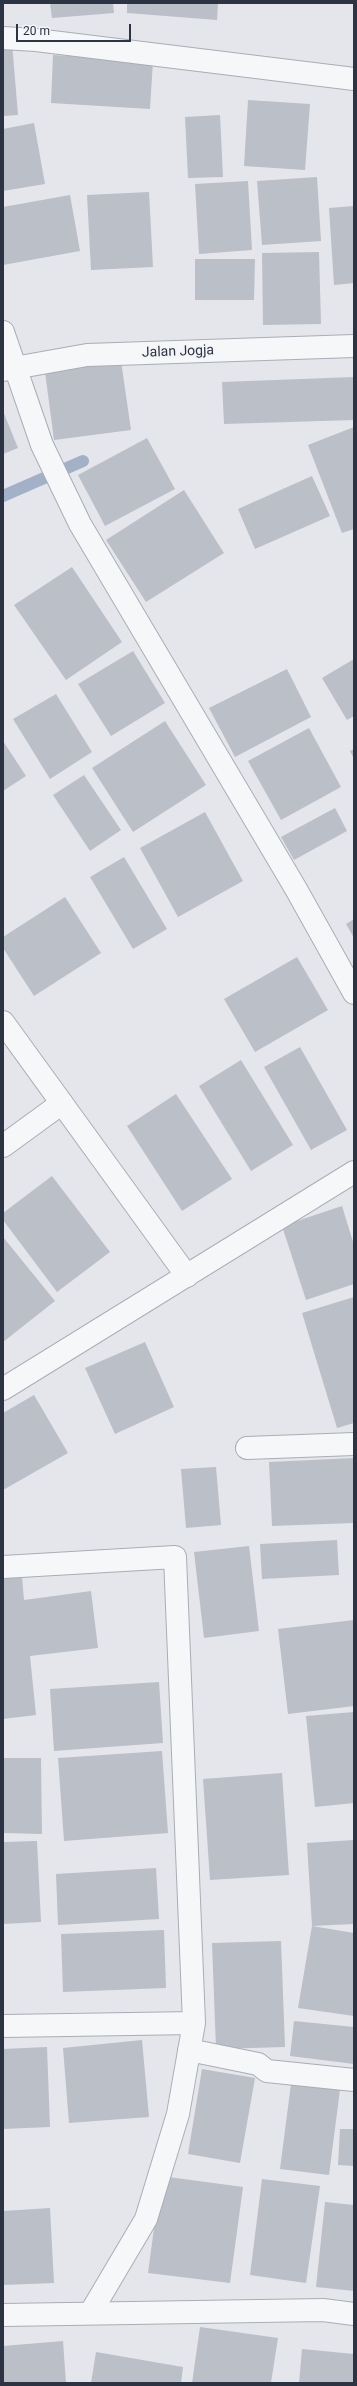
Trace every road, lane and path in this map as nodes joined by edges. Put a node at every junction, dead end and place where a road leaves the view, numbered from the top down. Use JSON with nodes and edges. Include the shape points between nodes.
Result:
{"nodes":[{"id":1,"x":3,"y":38,"type":"edge"},
{"id":2,"x":354,"y":79,"type":"edge"},
{"id":3,"x":3,"y":332,"type":"edge"},
{"id":4,"x":354,"y":346,"type":"edge"},
{"id":5,"x":8,"y":368,"type":"edge"},
{"id":6,"x":354,"y":993,"type":"edge"},
{"id":7,"x":3,"y":1022,"type":"edge"},
{"id":8,"x":62,"y":1102,"type":"junction"},
{"id":9,"x":3,"y":1146,"type":"edge"},
{"id":10,"x":354,"y":1172,"type":"edge"},
{"id":11,"x":187,"y":1276,"type":"junction"},
{"id":12,"x":3,"y":1389,"type":"edge"},
{"id":13,"x":354,"y":1444,"type":"edge"},
{"id":14,"x":246,"y":1448,"type":"dead end"},
{"id":15,"x":3,"y":1567,"type":"edge"},
{"id":16,"x":194,"y":2023,"type":"junction"},
{"id":17,"x":3,"y":2026,"type":"edge"},
{"id":18,"x":189,"y":2050,"type":"junction"},
{"id":19,"x":354,"y":2080,"type":"edge"},
{"id":20,"x":91,"y":2312,"type":"junction"},
{"id":21,"x":354,"y":2314,"type":"edge"},
{"id":22,"x":3,"y":2315,"type":"edge"}],
"edges":[{"from":1,"to":2,"type":"street"},
{"from":3,"to":5,"type":"street"},
{"from":4,"to":5,"type":"street","name":"Jalan Jogja","via":[[87,355]]},
{"from":5,"to":6,"type":"street","via":[[80,524],[292,882]]},
{"from":7,"to":8,"type":"street"},
{"from":8,"to":9,"type":"street"},
{"from":8,"to":11,"type":"street"},
{"from":10,"to":11,"type":"street"},
{"from":11,"to":12,"type":"street"},
{"from":13,"to":14,"type":"street"},
{"from":15,"to":16,"type":"street","via":[[175,1557]]},
{"from":16,"to":17,"type":"street"},
{"from":16,"to":18,"type":"street"},
{"from":18,"to":19,"type":"street","via":[[258,2064],[267,2071]]},
{"from":18,"to":20,"type":"street","via":[[178,2114],[146,2219]]},
{"from":20,"to":21,"type":"street","via":[[322,2310]]},
{"from":20,"to":22,"type":"street"}]}
